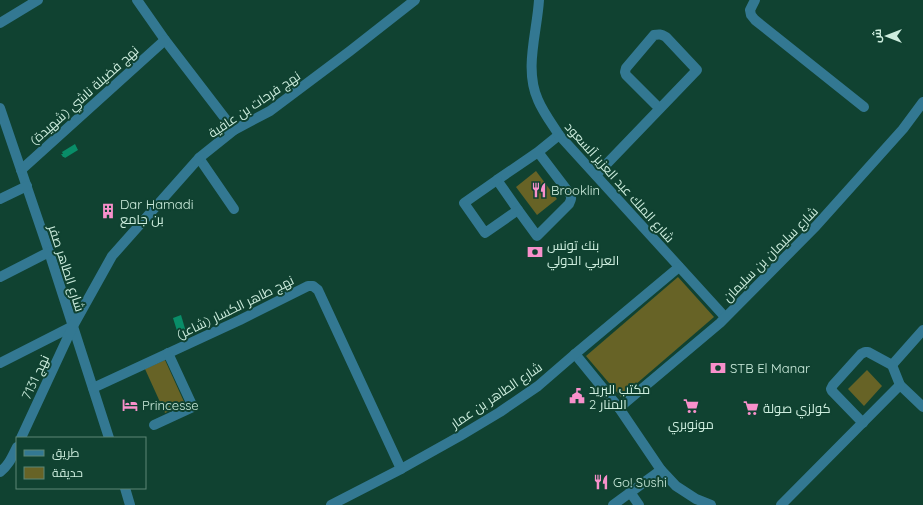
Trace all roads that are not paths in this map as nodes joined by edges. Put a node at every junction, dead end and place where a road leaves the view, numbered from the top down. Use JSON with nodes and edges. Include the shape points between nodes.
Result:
{"nodes":[{"id":1,"x":38,"y":0,"type":"edge"},
{"id":2,"x":137,"y":0,"type":"edge"},
{"id":3,"x":415,"y":0,"type":"edge"},
{"id":4,"x":539,"y":0,"type":"edge"},
{"id":5,"x":755,"y":0,"type":"edge"},
{"id":6,"x":0,"y":23,"type":"edge"},
{"id":7,"x":165,"y":40,"type":"junction"},
{"id":8,"x":923,"y":102,"type":"edge"},
{"id":9,"x":864,"y":107,"type":"dead end"},
{"id":10,"x":659,"y":108,"type":"junction"},
{"id":11,"x":1,"y":113,"type":"edge"},
{"id":12,"x":234,"y":130,"type":"junction"},
{"id":13,"x":559,"y":135,"type":"junction"},
{"id":14,"x":538,"y":152,"type":"junction"},
{"id":15,"x":199,"y":158,"type":"junction"},
{"id":16,"x":21,"y":170,"type":"junction"},
{"id":17,"x":596,"y":175,"type":"junction"},
{"id":18,"x":497,"y":180,"type":"junction"},
{"id":19,"x":26,"y":186,"type":"junction"},
{"id":20,"x":0,"y":199,"type":"edge"},
{"id":21,"x":234,"y":209,"type":"dead end"},
{"id":22,"x":518,"y":210,"type":"junction"},
{"id":23,"x":49,"y":252,"type":"junction"},
{"id":24,"x":679,"y":267,"type":"junction"},
{"id":25,"x":0,"y":277,"type":"edge"},
{"id":26,"x":725,"y":317,"type":"junction"},
{"id":27,"x":73,"y":326,"type":"junction"},
{"id":28,"x":923,"y":330,"type":"edge"},
{"id":29,"x":168,"y":353,"type":"junction"},
{"id":30,"x":574,"y":354,"type":"junction"},
{"id":31,"x":0,"y":363,"type":"edge"},
{"id":32,"x":892,"y":365,"type":"junction"},
{"id":33,"x":900,"y":385,"type":"junction"},
{"id":34,"x":93,"y":388,"type":"junction"},
{"id":35,"x":923,"y":407,"type":"edge"},
{"id":36,"x":619,"y":408,"type":"junction"},
{"id":37,"x":863,"y":423,"type":"junction"},
{"id":38,"x":154,"y":425,"type":"dead end"},
{"id":39,"x":21,"y":437,"type":"edge"},
{"id":40,"x":108,"y":437,"type":"edge"},
{"id":41,"x":16,"y":449,"type":"edge"},
{"id":42,"x":401,"y":469,"type":"junction"},
{"id":43,"x":661,"y":470,"type":"junction"},
{"id":44,"x":0,"y":472,"type":"edge"},
{"id":45,"x":125,"y":489,"type":"edge"},
{"id":46,"x":630,"y":492,"type":"junction"},
{"id":47,"x":130,"y":505,"type":"edge"},
{"id":48,"x":331,"y":505,"type":"edge"},
{"id":49,"x":613,"y":505,"type":"edge"},
{"id":50,"x":639,"y":505,"type":"edge"},
{"id":51,"x":711,"y":505,"type":"edge"},
{"id":52,"x":781,"y":505,"type":"edge"}],
"edges":[{"from":1,"to":6,"type":"street"},
{"from":2,"to":7,"type":"street"},
{"from":3,"to":12,"type":"street","name":"نهج فرحات بن عافية","via":[[270,111]]},
{"from":4,"to":13,"type":"street","name":"شارع الملك عبد العزيز آلسعود","via":[[531,61],[532,81],[538,100]]},
{"from":5,"to":9,"type":"street","via":[[750,10],[755,20]]},
{"from":7,"to":12,"type":"street"},
{"from":7,"to":16,"type":"street","name":"نهج فضيلة ناشي (شهيدة)"},
{"from":8,"to":26,"type":"street","name":"شارع سليمان بن سليمان","via":[[903,129],[816,226]]},
{"from":10,"to":10,"type":"street","via":[[625,72],[654,35],[661,34],[697,70]]},
{"from":10,"to":17,"type":"street"},
{"from":11,"to":16,"type":"street","name":"شارع الطاهر صفر"},
{"from":12,"to":15,"type":"street","name":"نهج فرحات بن عافية"},
{"from":13,"to":14,"type":"street"},
{"from":13,"to":17,"type":"street","name":"شارع الملك عبد العزيز آلسعود"},
{"from":14,"to":18,"type":"street"},
{"from":14,"to":22,"type":"street","via":[[570,194],[571,200],[537,236]]},
{"from":15,"to":21,"type":"street"},
{"from":15,"to":27,"type":"street","name":"نهج فرحات بن عافية","via":[[112,256]]},
{"from":16,"to":19,"type":"street","name":"شارع الطاهر صفر"},
{"from":17,"to":24,"type":"street","name":"شارع الملك عبد العزيز آلسعود"},
{"from":18,"to":22,"type":"street"},
{"from":18,"to":22,"type":"street","via":[[464,203],[485,233]]},
{"from":19,"to":20,"type":"street"},
{"from":19,"to":23,"type":"street","name":"شارع الطاهر صفر"},
{"from":23,"to":25,"type":"street"},
{"from":23,"to":27,"type":"street","name":"شارع الطاهر صفر"},
{"from":24,"to":26,"type":"street","name":"شارع الملك عبد العزيز آلسعود"},
{"from":24,"to":30,"type":"street","name":"شارع الطاهر بن عمار"},
{"from":26,"to":36,"type":"street","name":"شارع سليمان بن سليمان"},
{"from":27,"to":31,"type":"street"},
{"from":27,"to":34,"type":"street","name":"شارع الطاهر صفر"},
{"from":27,"to":39,"type":"street","name":"نهج 7131"},
{"from":28,"to":32,"type":"street"},
{"from":29,"to":34,"type":"street","name":"نهج طاهر الكسار (شاعر)"},
{"from":29,"to":38,"type":"street","via":[[193,407]]},
{"from":29,"to":42,"type":"street","name":"نهج طاهر الكسار (شاعر)","via":[[308,286],[313,286],[318,290]]},
{"from":30,"to":36,"type":"street"},
{"from":30,"to":42,"type":"street","name":"شارع الطاهر بن عمار","via":[[538,386],[500,412]]},
{"from":32,"to":33,"type":"street"},
{"from":32,"to":37,"type":"street","via":[[865,352],[831,389]]},
{"from":33,"to":35,"type":"street"},
{"from":33,"to":37,"type":"street"},
{"from":34,"to":40,"type":"street","name":"شارع الطاهر صفر"},
{"from":36,"to":43,"type":"street"},
{"from":37,"to":52,"type":"street"},
{"from":41,"to":44,"type":"street","via":[[6,468]]},
{"from":42,"to":48,"type":"street","name":"شارع الطاهر بن عمار"},
{"from":43,"to":46,"type":"street"},
{"from":43,"to":51,"type":"street","via":[[676,486]]},
{"from":45,"to":47,"type":"street"},
{"from":46,"to":49,"type":"street"},
{"from":46,"to":50,"type":"street"}]}
